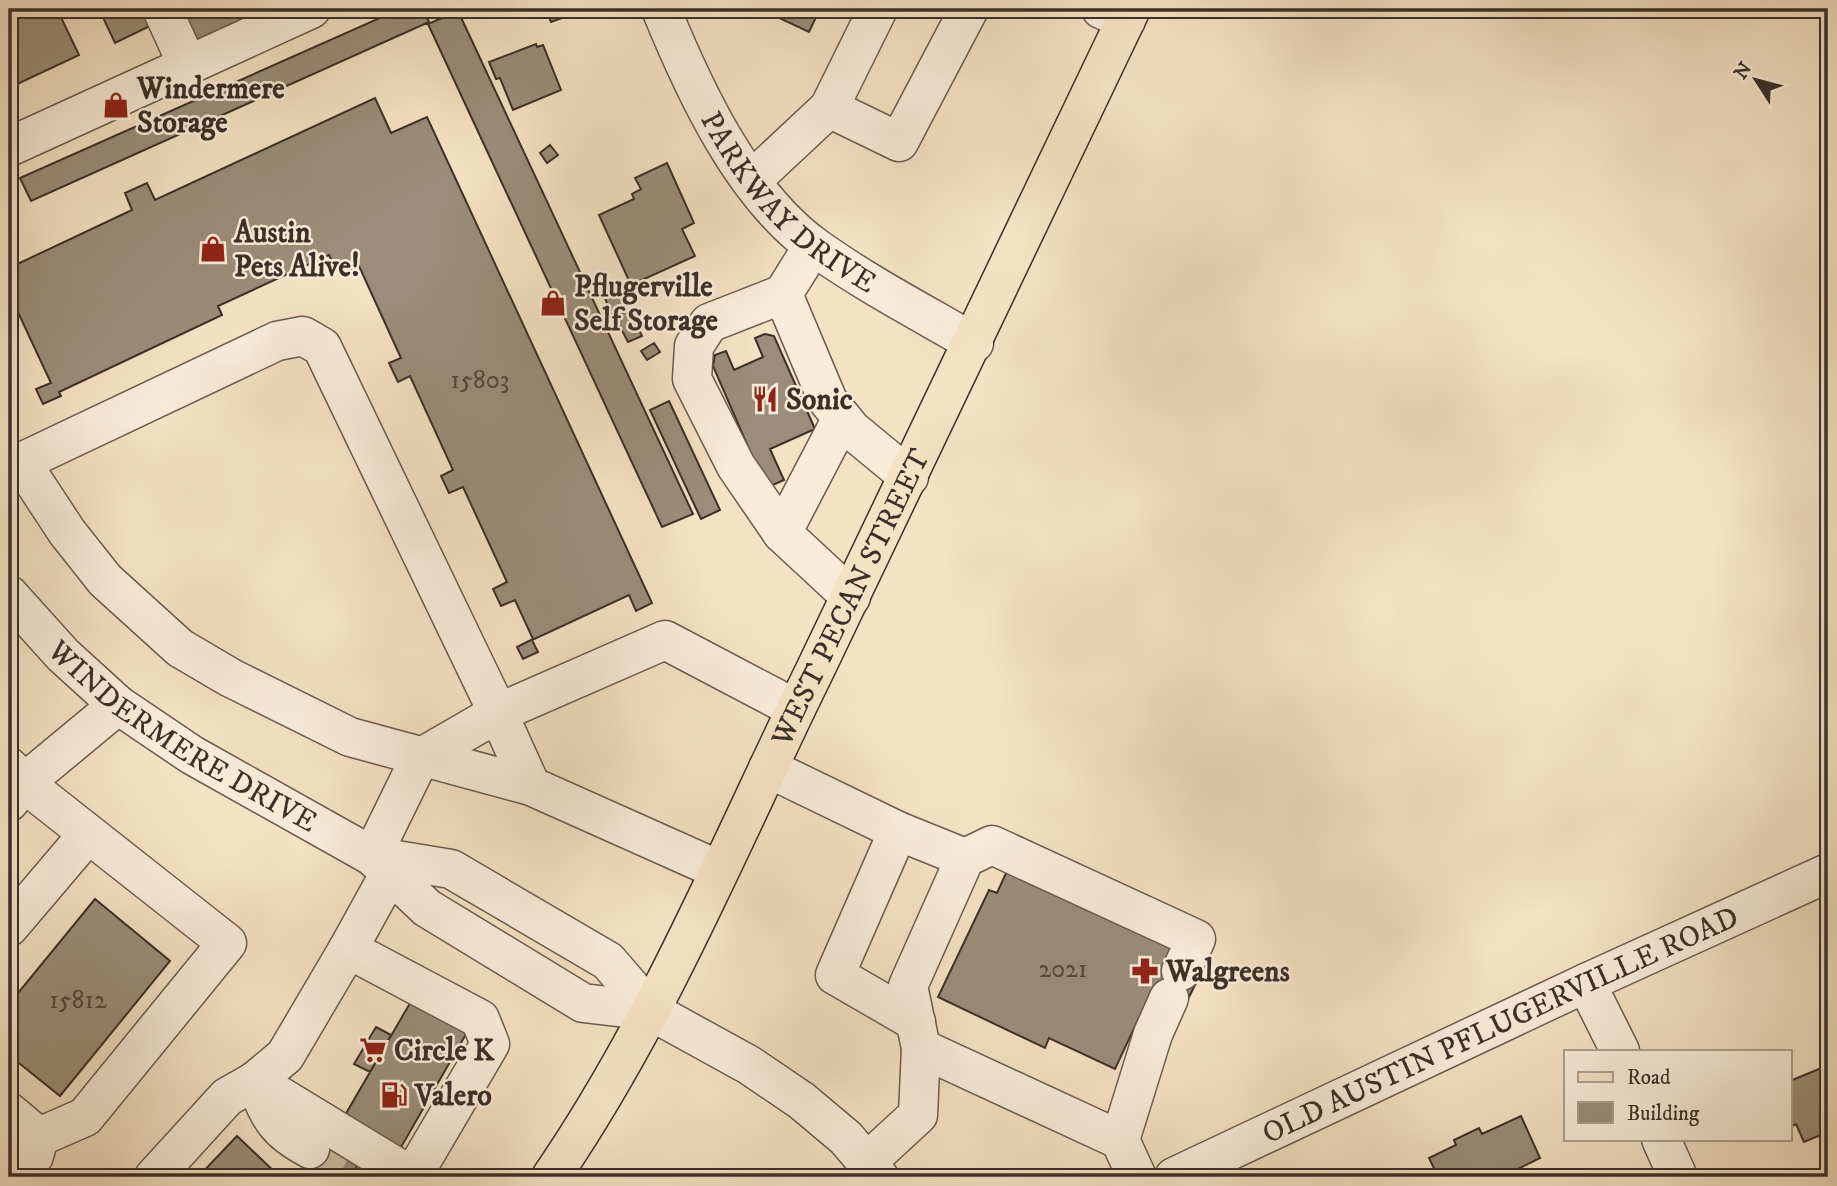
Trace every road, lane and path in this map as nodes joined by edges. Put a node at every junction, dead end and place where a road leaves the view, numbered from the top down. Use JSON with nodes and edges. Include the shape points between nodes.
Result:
{"nodes":[{"id":1,"x":162,"y":9,"type":"edge"},
{"id":2,"x":311,"y":9,"type":"edge"},
{"id":3,"x":661,"y":9,"type":"edge"},
{"id":4,"x":878,"y":9,"type":"edge"},
{"id":5,"x":969,"y":9,"type":"edge"},
{"id":6,"x":1120,"y":12,"type":"edge"},
{"id":7,"x":188,"y":66,"type":"junction"},
{"id":8,"x":829,"y":108,"type":"junction"},
{"id":9,"x":9,"y":147,"type":"edge"},
{"id":10,"x":752,"y":180,"type":"junction"},
{"id":11,"x":813,"y":246,"type":"junction"},
{"id":12,"x":783,"y":294,"type":"junction"},
{"id":13,"x":974,"y":343,"type":"junction"},
{"id":14,"x":842,"y":418,"type":"junction"},
{"id":15,"x":15,"y":465,"type":"edge"},
{"id":16,"x":909,"y":477,"type":"junction"},
{"id":17,"x":782,"y":533,"type":"junction"},
{"id":18,"x":9,"y":595,"type":"edge"},
{"id":19,"x":851,"y":597,"type":"junction"},
{"id":20,"x":118,"y":705,"type":"junction"},
{"id":21,"x":796,"y":709,"type":"junction"},
{"id":22,"x":498,"y":713,"type":"junction"},
{"id":23,"x":420,"y":758,"type":"junction"},
{"id":24,"x":768,"y":768,"type":"junction"},
{"id":25,"x":14,"y":784,"type":"edge"},
{"id":26,"x":531,"y":786,"type":"junction"},
{"id":27,"x":898,"y":831,"type":"junction"},
{"id":28,"x":88,"y":834,"type":"junction"},
{"id":29,"x":978,"y":852,"type":"junction"},
{"id":30,"x":381,"y":864,"type":"junction"},
{"id":31,"x":719,"y":870,"type":"junction"},
{"id":32,"x":1828,"y":873,"type":"edge"},
{"id":33,"x":9,"y":927,"type":"edge"},
{"id":34,"x":348,"y":949,"type":"junction"},
{"id":35,"x":1586,"y":983,"type":"junction"},
{"id":36,"x":651,"y":1011,"type":"junction"},
{"id":37,"x":918,"y":1035,"type":"junction"},
{"id":38,"x":1620,"y":1050,"type":"edge"},
{"id":39,"x":255,"y":1081,"type":"junction"},
{"id":40,"x":9,"y":1112,"type":"edge"},
{"id":41,"x":39,"y":1137,"type":"junction"},
{"id":42,"x":1120,"y":1140,"type":"junction"},
{"id":43,"x":1661,"y":1140,"type":"edge"},
{"id":44,"x":310,"y":1149,"type":"tunnel mouth"},
{"id":45,"x":873,"y":1170,"type":"edge"},
{"id":46,"x":17,"y":1177,"type":"edge"},
{"id":47,"x":154,"y":1177,"type":"edge"},
{"id":48,"x":412,"y":1177,"type":"edge"},
{"id":49,"x":551,"y":1177,"type":"edge"},
{"id":50,"x":1137,"y":1177,"type":"edge"},
{"id":51,"x":1174,"y":1177,"type":"edge"},
{"id":52,"x":1678,"y":1177,"type":"edge"}],
"edges":[{"from":1,"to":7,"type":"street"},
{"from":2,"to":7,"type":"street"},
{"from":3,"to":10,"type":"street","name":"PARKWAY DRIVE","via":[[721,136]]},
{"from":4,"to":8,"type":"street"},
{"from":5,"to":8,"type":"street","via":[[900,142]]},
{"from":6,"to":13,"type":"main road","name":"WEST PECAN STREET"},
{"from":7,"to":9,"type":"street"},
{"from":8,"to":10,"type":"street"},
{"from":10,"to":11,"type":"street","name":"PARKWAY DRIVE"},
{"from":11,"to":12,"type":"street"},
{"from":11,"to":13,"type":"street","name":"PARKWAY DRIVE"},
{"from":12,"to":14,"type":"street","via":[[828,401]]},
{"from":12,"to":17,"type":"street","via":[[709,323],[694,346],[692,379],[736,466]]},
{"from":13,"to":16,"type":"main road","name":"WEST PECAN STREET"},
{"from":14,"to":16,"type":"street"},
{"from":14,"to":17,"type":"street"},
{"from":15,"to":22,"type":"street","via":[[277,341],[303,336],[322,347]]},
{"from":15,"to":23,"type":"street","via":[[105,580],[180,648],[350,737]]},
{"from":16,"to":19,"type":"main road","name":"WEST PECAN STREET"},
{"from":17,"to":19,"type":"street"},
{"from":18,"to":20,"type":"street","name":"WINDERMERE DRIVE","via":[[63,655]]},
{"from":19,"to":21,"type":"main road","name":"WEST PECAN STREET"},
{"from":20,"to":25,"type":"street"},
{"from":20,"to":30,"type":"street","name":"WINDERMERE DRIVE","via":[[192,755]]},
{"from":21,"to":22,"type":"street","via":[[665,640]]},
{"from":21,"to":24,"type":"main road","name":"WEST PECAN STREET"},
{"from":22,"to":23,"type":"street"},
{"from":22,"to":26,"type":"street"},
{"from":23,"to":26,"type":"street"},
{"from":23,"to":30,"type":"street"},
{"from":24,"to":27,"type":"street"},
{"from":24,"to":31,"type":"main road","name":"WEST PECAN STREET"},
{"from":25,"to":28,"type":"street"},
{"from":26,"to":31,"type":"street"},
{"from":27,"to":29,"type":"street"},
{"from":27,"to":37,"type":"street","via":[[835,975]]},
{"from":28,"to":33,"type":"street"},
{"from":28,"to":41,"type":"street","via":[[227,943],[85,1117]]},
{"from":29,"to":37,"type":"street","via":[[908,986]]},
{"from":29,"to":42,"type":"street","via":[[1196,939],[1153,1034]]},
{"from":30,"to":34,"type":"street"},
{"from":30,"to":36,"type":"street","name":"WINDERMERE DRIVE","via":[[451,869],[608,961]]},
{"from":31,"to":36,"type":"main road","name":"WEST PECAN STREET"},
{"from":32,"to":35,"type":"street","name":"OLD AUSTIN PFLUGERVILLE ROAD"},
{"from":34,"to":39,"type":"street","via":[[285,1056]]},
{"from":34,"to":48,"type":"street","via":[[480,1019],[490,1044]]},
{"from":35,"to":38,"type":"street"},
{"from":35,"to":51,"type":"street","name":"OLD AUSTIN PFLUGERVILLE ROAD"},
{"from":36,"to":45,"type":"street","name":"WINDERMERE DRIVE","via":[[781,1086],[846,1138]]},
{"from":36,"to":49,"type":"main road","name":"WEST PECAN STREET"},
{"from":37,"to":42,"type":"street"},
{"from":37,"to":45,"type":"street","via":[[918,1115]]},
{"from":39,"to":44,"type":"street","via":[[270,1116],[286,1137]]},
{"from":39,"to":47,"type":"street","via":[[227,1097]]},
{"from":39,"to":48,"type":"street"},
{"from":40,"to":41,"type":"street"},
{"from":41,"to":46,"type":"street","via":[[34,1156]]},
{"from":42,"to":50,"type":"street"},
{"from":43,"to":52,"type":"street"}]}
